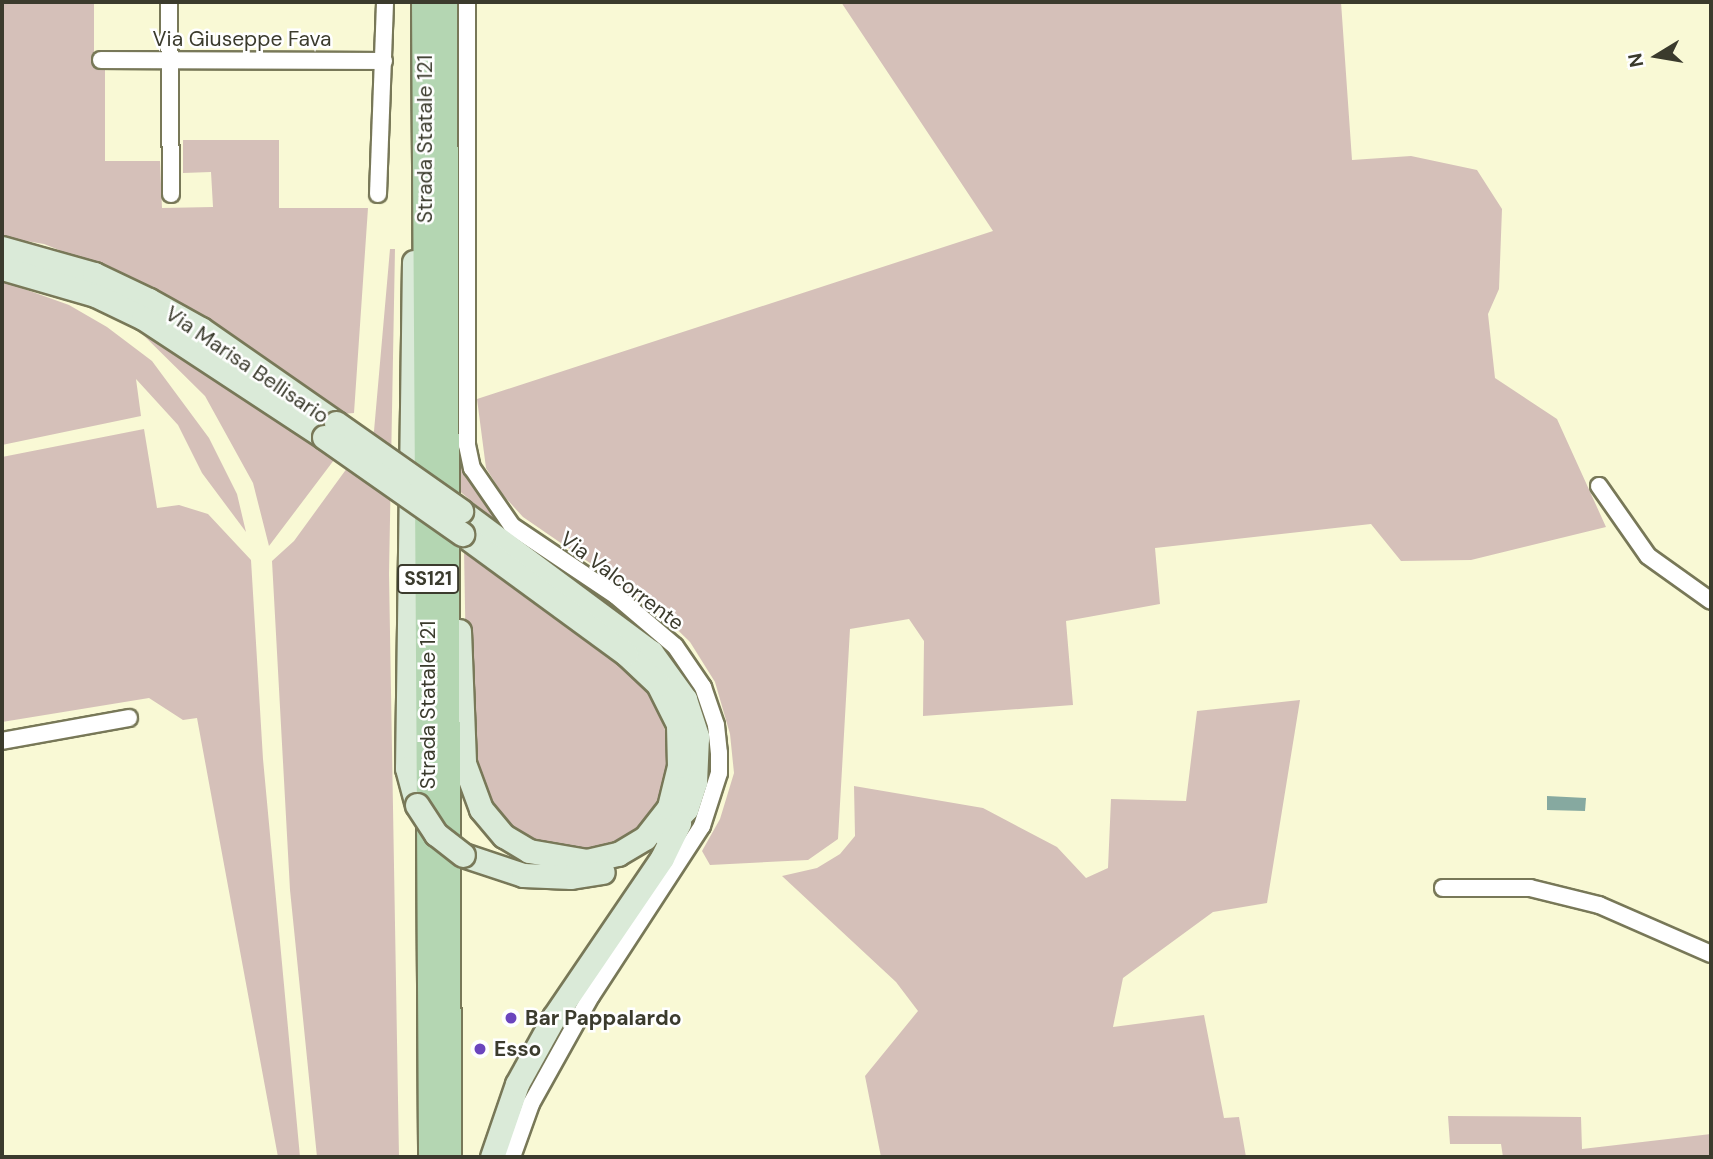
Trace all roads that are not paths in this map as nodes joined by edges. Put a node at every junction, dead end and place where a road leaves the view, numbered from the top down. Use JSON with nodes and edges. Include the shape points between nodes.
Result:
{"nodes":[{"id":1,"x":169,"y":2,"type":"edge"},
{"id":2,"x":385,"y":2,"type":"edge"},
{"id":3,"x":424,"y":2,"type":"edge"},
{"id":4,"x":445,"y":2,"type":"edge"},
{"id":5,"x":467,"y":2,"type":"edge"},
{"id":6,"x":424,"y":53,"type":"junction"},
{"id":7,"x":101,"y":60,"type":"dead end"},
{"id":8,"x":170,"y":60,"type":"junction"},
{"id":9,"x":384,"y":61,"type":"junction"},
{"id":10,"x":171,"y":194,"type":"dead end"},
{"id":11,"x":378,"y":194,"type":"dead end"},
{"id":12,"x":2,"y":248,"type":"edge"},
{"id":13,"x":2,"y":268,"type":"edge"},
{"id":14,"x":330,"y":430,"type":"junction"},
{"id":15,"x":1599,"y":485,"type":"dead end"},
{"id":16,"x":447,"y":487,"type":"junction"},
{"id":17,"x":1711,"y":601,"type":"edge"},
{"id":18,"x":129,"y":718,"type":"dead end"},
{"id":19,"x":2,"y":741,"type":"edge"},
{"id":20,"x":686,"y":809,"type":"junction"},
{"id":21,"x":1443,"y":888,"type":"dead end"},
{"id":22,"x":1711,"y":954,"type":"edge"},
{"id":23,"x":431,"y":1157,"type":"edge"},
{"id":24,"x":449,"y":1157,"type":"edge"},
{"id":25,"x":492,"y":1157,"type":"edge"},
{"id":26,"x":512,"y":1157,"type":"edge"}],
"edges":[{"from":1,"to":8,"type":"street"},
{"from":2,"to":9,"type":"street"},
{"from":3,"to":6,"type":"main road","name":"Strada Statale 121","number":"SS121"},
{"from":4,"to":16,"type":"main road","name":"Strada Statale 121","number":"SS121"},
{"from":5,"to":26,"type":"street","name":"Via Valcorrente","via":[[467,431],[472,468],[512,526],[616,596],[675,646],[704,687],[719,753],[719,773],[702,826],[584,1008],[531,1104]]},
{"from":6,"to":20,"type":"main road","bridge":true,"via":[[414,163],[408,580],[407,768],[417,805],[436,834],[463,855],[523,874],[600,874],[640,856]]},
{"from":6,"to":23,"type":"main road","name":"Strada Statale 121","number":"SS121"},
{"from":7,"to":8,"type":"street","name":"Via Giuseppe Fava"},
{"from":8,"to":9,"type":"street","name":"Via Giuseppe Fava"},
{"from":8,"to":10,"type":"street"},
{"from":9,"to":11,"type":"street"},
{"from":12,"to":14,"type":"main road","name":"Via Marisa Bellisario","via":[[94,274],[149,300],[201,329]]},
{"from":13,"to":14,"type":"main road","name":"Via Marisa Bellisario","via":[[95,295],[143,318]]},
{"from":14,"to":16,"type":"main road","bridge":true,"via":[[462,534],[626,654],[658,684],[678,724],[680,766],[669,807],[645,838],[618,854],[587,861],[529,851],[504,836],[476,798],[464,763],[458,548]]},
{"from":14,"to":20,"type":"main road","bridge":true,"via":[[461,511],[651,652],[685,699],[697,737],[695,782]]},
{"from":15,"to":17,"type":"street","via":[[1648,556]]},
{"from":16,"to":24,"type":"main road","name":"Strada Statale 121","number":"SS121"},
{"from":18,"to":19,"type":"street"},
{"from":20,"to":25,"type":"main road","via":[[662,858],[554,1017],[517,1084]]},
{"from":21,"to":22,"type":"street","via":[[1530,888],[1599,905]]}]}
